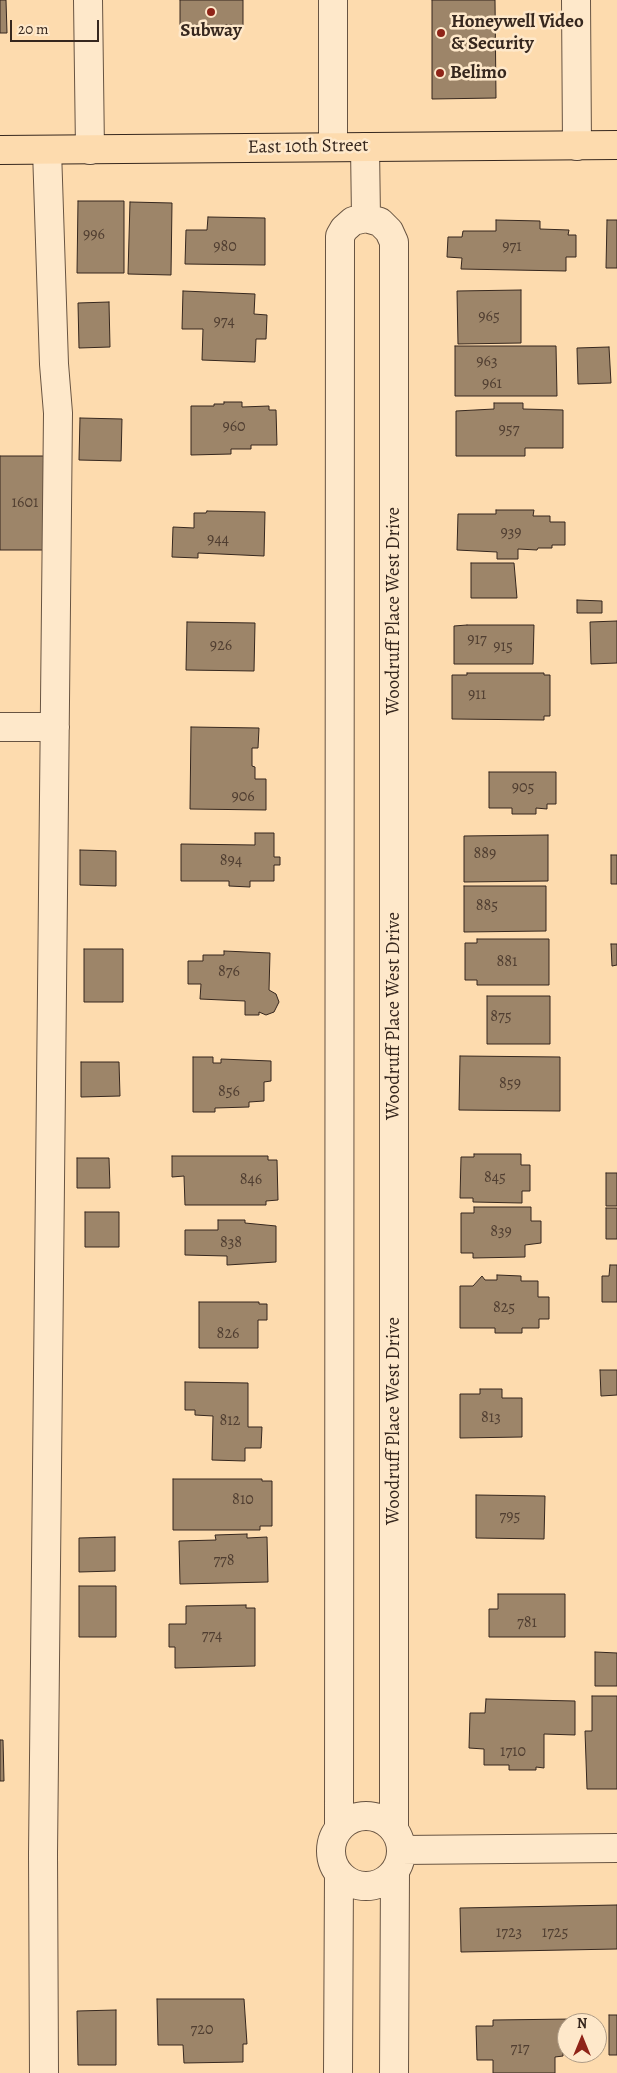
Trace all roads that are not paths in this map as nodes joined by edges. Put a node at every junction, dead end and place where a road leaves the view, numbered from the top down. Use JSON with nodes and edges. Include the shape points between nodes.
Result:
{"nodes":[{"id":1,"x":88,"y":0,"type":"edge"},
{"id":2,"x":333,"y":0,"type":"edge"},
{"id":3,"x":576,"y":0,"type":"edge"},
{"id":4,"x":617,"y":145,"type":"edge"},
{"id":5,"x":577,"y":146,"type":"junction"},
{"id":6,"x":333,"y":147,"type":"junction"},
{"id":7,"x":365,"y":147,"type":"junction"},
{"id":8,"x":0,"y":150,"type":"edge"},
{"id":9,"x":47,"y":150,"type":"junction"},
{"id":10,"x":90,"y":150,"type":"junction"},
{"id":11,"x":366,"y":218,"type":"junction"},
{"id":12,"x":0,"y":727,"type":"edge"},
{"id":13,"x":55,"y":727,"type":"junction"},
{"id":14,"x":339,"y":1829,"type":"junction"},
{"id":15,"x":617,"y":1848,"type":"edge"},
{"id":16,"x":397,"y":1850,"type":"junction"},
{"id":17,"x":339,"y":1873,"type":"junction"},
{"id":18,"x":44,"y":2073,"type":"edge"},
{"id":19,"x":338,"y":2073,"type":"edge"},
{"id":20,"x":394,"y":2073,"type":"edge"}],
"edges":[{"from":1,"to":10,"type":"street"},
{"from":2,"to":6,"type":"street"},
{"from":3,"to":5,"type":"street"},
{"from":4,"to":5,"type":"main road","name":"East 10th Street"},
{"from":5,"to":7,"type":"main road","name":"East 10th Street"},
{"from":6,"to":7,"type":"main road","name":"East 10th Street"},
{"from":6,"to":10,"type":"main road","name":"East 10th Street"},
{"from":7,"to":11,"type":"street"},
{"from":8,"to":9,"type":"main road","name":"East 10th Street"},
{"from":9,"to":10,"type":"main road","name":"East 10th Street"},
{"from":9,"to":13,"type":"street","via":[[58,413]]},
{"from":11,"to":14,"type":"street","via":[[353,221],[340,236]]},
{"from":11,"to":16,"type":"street","name":"Woodruff Place West Drive","via":[[380,222],[394,242]]},
{"from":12,"to":13,"type":"street"},
{"from":13,"to":18,"type":"street","via":[[43,1833]]},
{"from":14,"to":16,"type":"street","via":[[351,1819],[367,1816],[382,1820]]},
{"from":14,"to":17,"type":"street","via":[[331,1851]]},
{"from":15,"to":16,"type":"street"},
{"from":16,"to":17,"type":"street","via":[[382,1882],[367,1886],[352,1883]]},
{"from":16,"to":20,"type":"street","name":"Woodruff Place West Drive"},
{"from":17,"to":19,"type":"street"}]}
